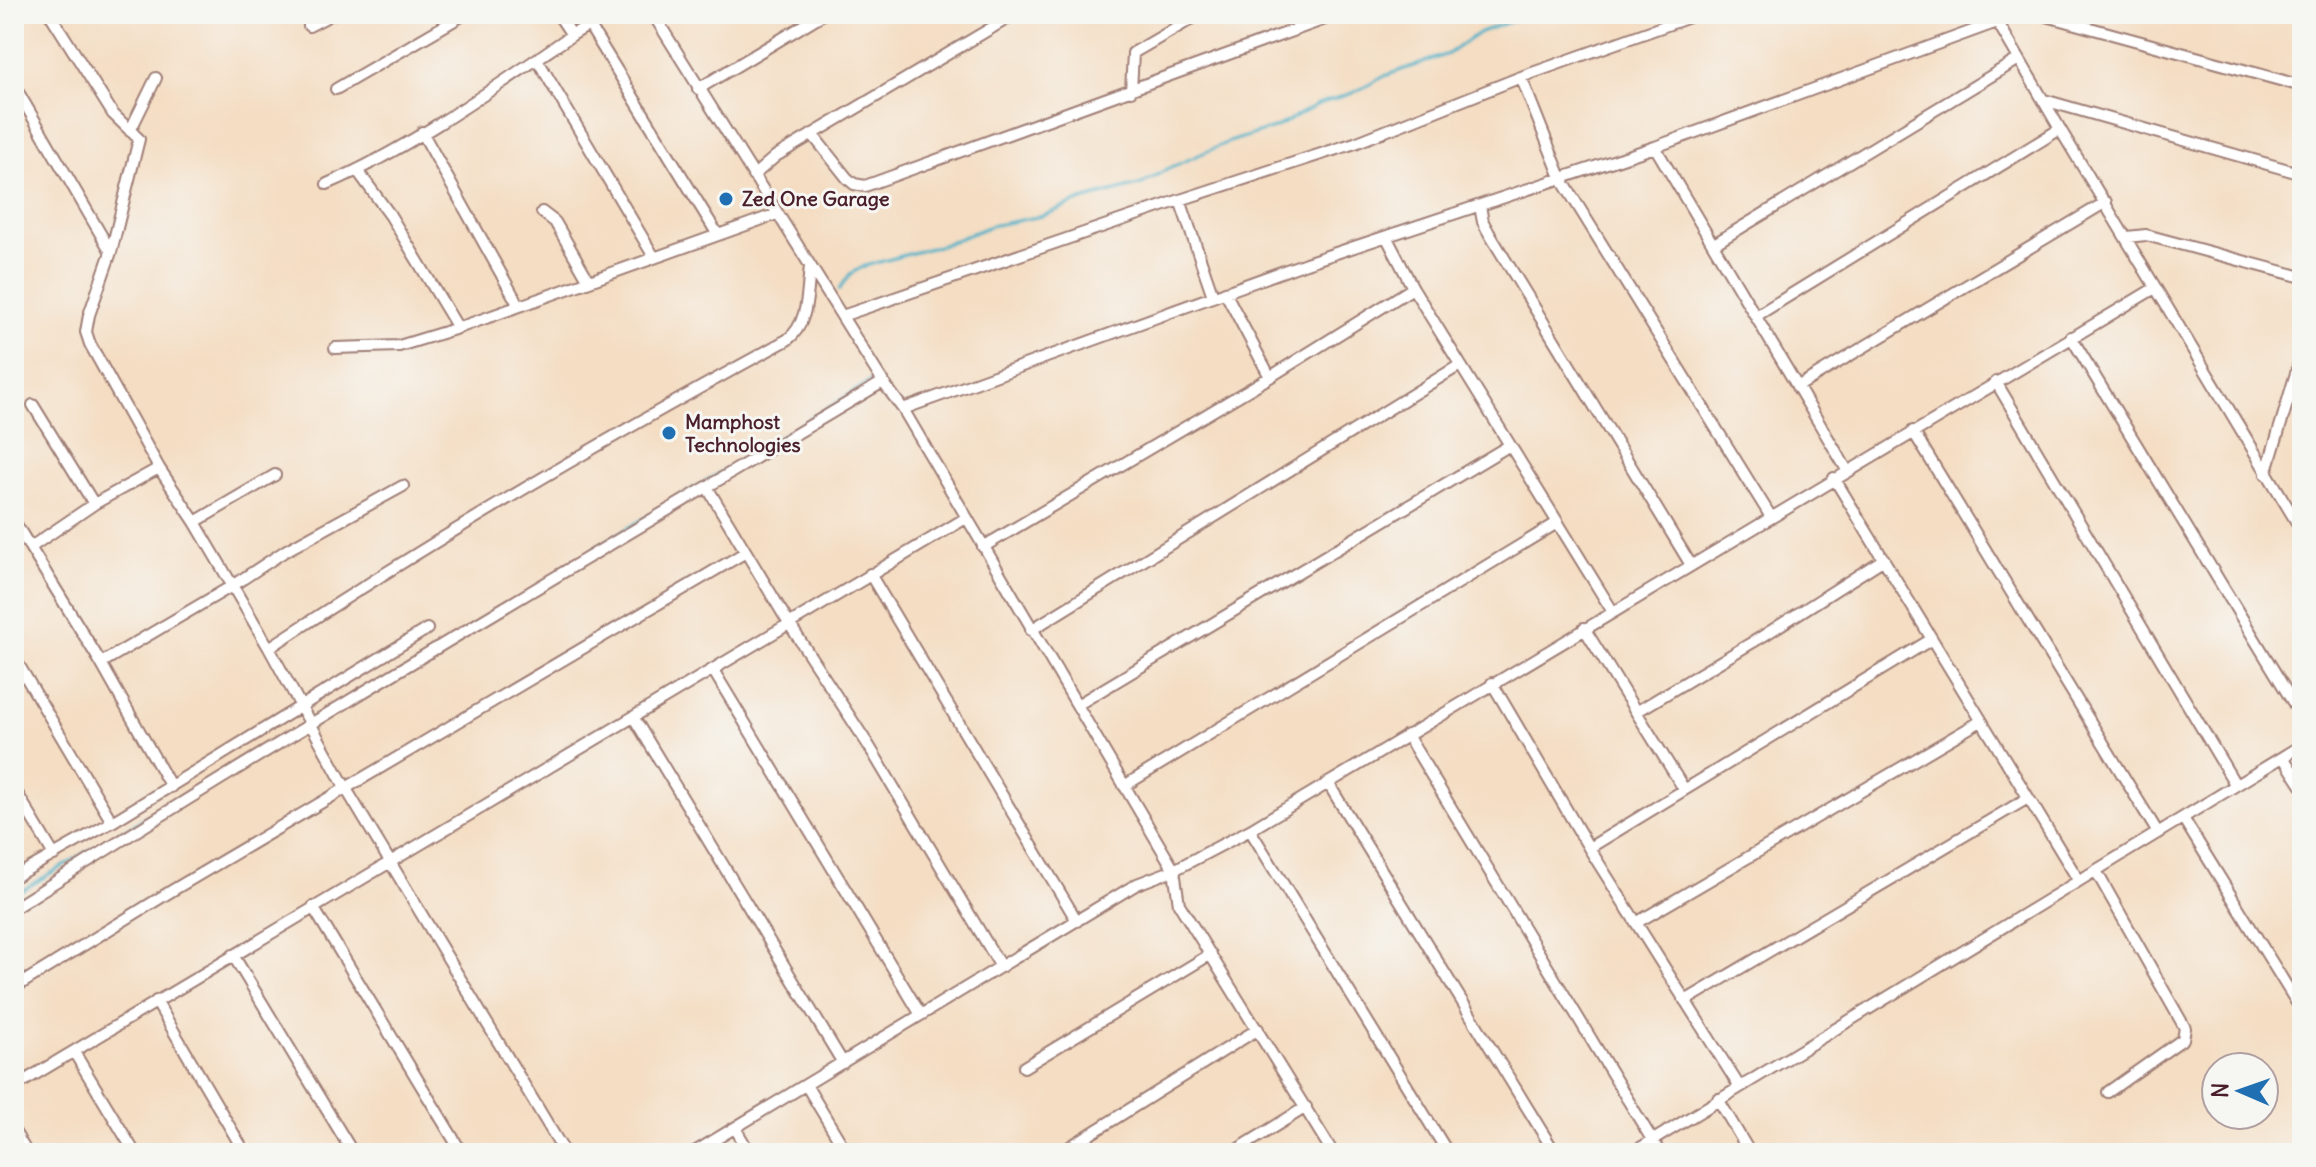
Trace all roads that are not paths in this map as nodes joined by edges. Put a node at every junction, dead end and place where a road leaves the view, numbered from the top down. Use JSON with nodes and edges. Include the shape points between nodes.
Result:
{"nodes":[{"id":1,"x":50,"y":14,"type":"edge"},
{"id":2,"x":332,"y":14,"type":"edge"},
{"id":3,"x":465,"y":14,"type":"edge"},
{"id":4,"x":558,"y":14,"type":"edge"},
{"id":5,"x":607,"y":14,"type":"edge"},
{"id":6,"x":653,"y":14,"type":"edge"},
{"id":7,"x":823,"y":14,"type":"edge"},
{"id":8,"x":1015,"y":14,"type":"edge"},
{"id":9,"x":1200,"y":14,"type":"edge"},
{"id":10,"x":1339,"y":14,"type":"edge"},
{"id":11,"x":1698,"y":14,"type":"edge"},
{"id":12,"x":2039,"y":14,"type":"edge"},
{"id":13,"x":1995,"y":18,"type":"edge"},
{"id":14,"x":589,"y":25,"type":"junction"},
{"id":15,"x":309,"y":26,"type":"dead end"},
{"id":16,"x":572,"y":35,"type":"junction"},
{"id":17,"x":537,"y":59,"type":"junction"},
{"id":18,"x":2019,"y":59,"type":"junction"},
{"id":19,"x":1521,"y":77,"type":"junction"},
{"id":20,"x":156,"y":78,"type":"dead end"},
{"id":21,"x":14,"y":85,"type":"edge"},
{"id":22,"x":2302,"y":86,"type":"edge"},
{"id":23,"x":336,"y":89,"type":"dead end"},
{"id":24,"x":698,"y":89,"type":"junction"},
{"id":25,"x":1131,"y":91,"type":"junction"},
{"id":26,"x":2044,"y":100,"type":"junction"},
{"id":27,"x":2060,"y":129,"type":"junction"},
{"id":28,"x":130,"y":131,"type":"junction"},
{"id":29,"x":422,"y":132,"type":"junction"},
{"id":30,"x":812,"y":134,"type":"junction"},
{"id":31,"x":1655,"y":147,"type":"junction"},
{"id":32,"x":357,"y":170,"type":"junction"},
{"id":33,"x":2302,"y":174,"type":"edge"},
{"id":34,"x":753,"y":176,"type":"junction"},
{"id":35,"x":1562,"y":180,"type":"junction"},
{"id":36,"x":327,"y":184,"type":"dead end"},
{"id":37,"x":1180,"y":200,"type":"junction"},
{"id":38,"x":2106,"y":202,"type":"junction"},
{"id":39,"x":1480,"y":206,"type":"junction"},
{"id":40,"x":542,"y":212,"type":"dead end"},
{"id":41,"x":777,"y":214,"type":"junction"},
{"id":42,"x":718,"y":235,"type":"junction"},
{"id":43,"x":2127,"y":237,"type":"junction"},
{"id":44,"x":1387,"y":238,"type":"junction"},
{"id":45,"x":1714,"y":244,"type":"junction"},
{"id":46,"x":111,"y":252,"type":"junction"},
{"id":47,"x":654,"y":257,"type":"junction"},
{"id":48,"x":810,"y":266,"type":"junction"},
{"id":49,"x":2302,"y":277,"type":"edge"},
{"id":50,"x":589,"y":281,"type":"junction"},
{"id":51,"x":1413,"y":288,"type":"junction"},
{"id":52,"x":2155,"y":288,"type":"junction"},
{"id":53,"x":1225,"y":292,"type":"junction"},
{"id":54,"x":1213,"y":296,"type":"junction"},
{"id":55,"x":519,"y":306,"type":"junction"},
{"id":56,"x":842,"y":316,"type":"junction"},
{"id":57,"x":1756,"y":316,"type":"junction"},
{"id":58,"x":458,"y":328,"type":"junction"},
{"id":59,"x":2071,"y":337,"type":"junction"},
{"id":60,"x":335,"y":348,"type":"dead end"},
{"id":61,"x":2302,"y":353,"type":"edge"},
{"id":62,"x":1460,"y":365,"type":"junction"},
{"id":63,"x":1270,"y":377,"type":"junction"},
{"id":64,"x":883,"y":382,"type":"junction"},
{"id":65,"x":1996,"y":382,"type":"junction"},
{"id":66,"x":1797,"y":387,"type":"junction"},
{"id":67,"x":33,"y":405,"type":"dead end"},
{"id":68,"x":903,"y":409,"type":"junction"},
{"id":69,"x":1913,"y":431,"type":"junction"},
{"id":70,"x":1510,"y":445,"type":"junction"},
{"id":71,"x":159,"y":468,"type":"junction"},
{"id":72,"x":1847,"y":470,"type":"junction"},
{"id":73,"x":2266,"y":474,"type":"junction"},
{"id":74,"x":275,"y":475,"type":"dead end"},
{"id":75,"x":1834,"y":478,"type":"junction"},
{"id":76,"x":403,"y":486,"type":"dead end"},
{"id":77,"x":707,"y":487,"type":"junction"},
{"id":78,"x":94,"y":504,"type":"junction"},
{"id":79,"x":1771,"y":517,"type":"junction"},
{"id":80,"x":966,"y":518,"type":"junction"},
{"id":81,"x":14,"y":521,"type":"edge"},
{"id":82,"x":195,"y":522,"type":"junction"},
{"id":83,"x":1557,"y":523,"type":"junction"},
{"id":84,"x":2302,"y":531,"type":"edge"},
{"id":85,"x":31,"y":547,"type":"junction"},
{"id":86,"x":983,"y":547,"type":"junction"},
{"id":87,"x":746,"y":552,"type":"junction"},
{"id":88,"x":1884,"y":559,"type":"junction"},
{"id":89,"x":1691,"y":565,"type":"junction"},
{"id":90,"x":870,"y":574,"type":"junction"},
{"id":91,"x":232,"y":586,"type":"junction"},
{"id":92,"x":1613,"y":612,"type":"junction"},
{"id":93,"x":788,"y":622,"type":"junction"},
{"id":94,"x":1584,"y":628,"type":"junction"},
{"id":95,"x":427,"y":629,"type":"dead end"},
{"id":96,"x":1031,"y":630,"type":"junction"},
{"id":97,"x":1932,"y":639,"type":"junction"},
{"id":98,"x":269,"y":648,"type":"junction"},
{"id":99,"x":14,"y":657,"type":"edge"},
{"id":100,"x":101,"y":663,"type":"junction"},
{"id":101,"x":713,"y":670,"type":"junction"},
{"id":102,"x":1492,"y":683,"type":"junction"},
{"id":103,"x":1077,"y":705,"type":"junction"},
{"id":104,"x":301,"y":707,"type":"junction"},
{"id":105,"x":1636,"y":712,"type":"junction"},
{"id":106,"x":2302,"y":717,"type":"edge"},
{"id":107,"x":634,"y":718,"type":"junction"},
{"id":108,"x":1981,"y":721,"type":"junction"},
{"id":109,"x":311,"y":723,"type":"junction"},
{"id":110,"x":1407,"y":735,"type":"junction"},
{"id":111,"x":2302,"y":745,"type":"edge"},
{"id":112,"x":2283,"y":757,"type":"junction"},
{"id":113,"x":1328,"y":783,"type":"junction"},
{"id":114,"x":2235,"y":784,"type":"junction"},
{"id":115,"x":1124,"y":786,"type":"junction"},
{"id":116,"x":2302,"y":786,"type":"edge"},
{"id":117,"x":171,"y":787,"type":"junction"},
{"id":118,"x":345,"y":787,"type":"junction"},
{"id":119,"x":14,"y":788,"type":"edge"},
{"id":120,"x":1684,"y":789,"type":"junction"},
{"id":121,"x":2028,"y":798,"type":"junction"},
{"id":122,"x":2183,"y":818,"type":"junction"},
{"id":123,"x":112,"y":822,"type":"junction"},
{"id":124,"x":1250,"y":830,"type":"junction"},
{"id":125,"x":2158,"y":833,"type":"junction"},
{"id":126,"x":1589,"y":848,"type":"junction"},
{"id":127,"x":54,"y":855,"type":"junction"},
{"id":128,"x":391,"y":862,"type":"junction"},
{"id":129,"x":1174,"y":870,"type":"junction"},
{"id":130,"x":2096,"y":871,"type":"junction"},
{"id":131,"x":14,"y":877,"type":"edge"},
{"id":132,"x":2079,"y":881,"type":"junction"},
{"id":133,"x":313,"y":907,"type":"junction"},
{"id":134,"x":14,"y":908,"type":"edge"},
{"id":135,"x":1077,"y":921,"type":"junction"},
{"id":136,"x":1636,"y":923,"type":"junction"},
{"id":137,"x":1211,"y":954,"type":"junction"},
{"id":138,"x":233,"y":955,"type":"junction"},
{"id":139,"x":1001,"y":967,"type":"junction"},
{"id":140,"x":14,"y":988,"type":"edge"},
{"id":141,"x":156,"y":1001,"type":"junction"},
{"id":142,"x":1685,"y":1001,"type":"junction"},
{"id":143,"x":2302,"y":1011,"type":"edge"},
{"id":144,"x":921,"y":1015,"type":"junction"},
{"id":145,"x":1258,"y":1029,"type":"junction"},
{"id":146,"x":74,"y":1052,"type":"junction"},
{"id":147,"x":843,"y":1063,"type":"junction"},
{"id":148,"x":1024,"y":1067,"type":"dead end"},
{"id":149,"x":806,"y":1085,"type":"junction"},
{"id":150,"x":1739,"y":1086,"type":"junction"},
{"id":151,"x":14,"y":1087,"type":"edge"},
{"id":152,"x":2108,"y":1092,"type":"dead end"},
{"id":153,"x":1718,"y":1099,"type":"junction"},
{"id":154,"x":1306,"y":1107,"type":"junction"},
{"id":155,"x":735,"y":1128,"type":"junction"},
{"id":156,"x":14,"y":1131,"type":"edge"},
{"id":157,"x":1653,"y":1140,"type":"junction"},
{"id":158,"x":27,"y":1153,"type":"edge"},
{"id":159,"x":135,"y":1153,"type":"edge"},
{"id":160,"x":245,"y":1153,"type":"edge"},
{"id":161,"x":353,"y":1153,"type":"edge"},
{"id":162,"x":462,"y":1153,"type":"edge"},
{"id":163,"x":565,"y":1153,"type":"edge"},
{"id":164,"x":693,"y":1153,"type":"edge"},
{"id":165,"x":750,"y":1153,"type":"edge"},
{"id":166,"x":847,"y":1153,"type":"edge"},
{"id":167,"x":1060,"y":1153,"type":"edge"},
{"id":168,"x":1232,"y":1153,"type":"edge"},
{"id":169,"x":1333,"y":1153,"type":"edge"},
{"id":170,"x":1448,"y":1153,"type":"edge"},
{"id":171,"x":1555,"y":1153,"type":"edge"},
{"id":172,"x":1632,"y":1153,"type":"edge"},
{"id":173,"x":1660,"y":1153,"type":"edge"},
{"id":174,"x":1750,"y":1153,"type":"edge"}],
"edges":[{"from":1,"to":28,"type":"street","via":[[105,102]]},
{"from":2,"to":15,"type":"street"},
{"from":3,"to":23,"type":"street"},
{"from":4,"to":16,"type":"street"},
{"from":5,"to":14,"type":"street"},
{"from":6,"to":24,"type":"street"},
{"from":7,"to":24,"type":"street"},
{"from":8,"to":30,"type":"street"},
{"from":9,"to":25,"type":"street","via":[[1133,53]]},
{"from":10,"to":25,"type":"street"},
{"from":11,"to":19,"type":"street"},
{"from":12,"to":22,"type":"street"},
{"from":13,"to":18,"type":"street"},
{"from":13,"to":31,"type":"street"},
{"from":14,"to":16,"type":"street"},
{"from":14,"to":42,"type":"street"},
{"from":16,"to":17,"type":"street"},
{"from":17,"to":29,"type":"street"},
{"from":17,"to":47,"type":"street"},
{"from":18,"to":26,"type":"street"},
{"from":18,"to":45,"type":"street"},
{"from":19,"to":35,"type":"street"},
{"from":19,"to":37,"type":"street","via":[[1355,143]]},
{"from":20,"to":28,"type":"street"},
{"from":21,"to":46,"type":"street"},
{"from":24,"to":34,"type":"street"},
{"from":25,"to":30,"type":"street","via":[[865,186],[847,178]]},
{"from":26,"to":27,"type":"street"},
{"from":26,"to":33,"type":"street"},
{"from":27,"to":38,"type":"street"},
{"from":27,"to":57,"type":"street"},
{"from":28,"to":46,"type":"street","via":[[139,142]]},
{"from":29,"to":32,"type":"street"},
{"from":29,"to":55,"type":"street"},
{"from":30,"to":34,"type":"street"},
{"from":31,"to":35,"type":"street"},
{"from":31,"to":45,"type":"street"},
{"from":32,"to":36,"type":"street"},
{"from":32,"to":58,"type":"street"},
{"from":34,"to":41,"type":"street"},
{"from":35,"to":39,"type":"street"},
{"from":35,"to":79,"type":"street"},
{"from":37,"to":54,"type":"street"},
{"from":37,"to":56,"type":"street"},
{"from":38,"to":43,"type":"street"},
{"from":38,"to":66,"type":"street"},
{"from":39,"to":44,"type":"street"},
{"from":39,"to":89,"type":"street","via":[[1489,233]]},
{"from":40,"to":50,"type":"street","via":[[555,222]]},
{"from":41,"to":42,"type":"street"},
{"from":41,"to":48,"type":"street"},
{"from":42,"to":47,"type":"street"},
{"from":43,"to":49,"type":"street","via":[[2146,235]]},
{"from":43,"to":52,"type":"street"},
{"from":44,"to":51,"type":"street"},
{"from":44,"to":53,"type":"street"},
{"from":45,"to":57,"type":"street"},
{"from":46,"to":71,"type":"street","via":[[86,332]]},
{"from":47,"to":50,"type":"street"},
{"from":48,"to":56,"type":"street"},
{"from":48,"to":98,"type":"street","via":[[802,323],[787,340],[404,560]]},
{"from":50,"to":55,"type":"street"},
{"from":51,"to":62,"type":"street"},
{"from":51,"to":63,"type":"street"},
{"from":52,"to":59,"type":"street"},
{"from":52,"to":73,"type":"street"},
{"from":53,"to":54,"type":"street"},
{"from":53,"to":63,"type":"street"},
{"from":54,"to":68,"type":"street"},
{"from":55,"to":58,"type":"street"},
{"from":56,"to":64,"type":"street"},
{"from":57,"to":66,"type":"street"},
{"from":58,"to":60,"type":"street","via":[[399,346]]},
{"from":59,"to":65,"type":"street"},
{"from":59,"to":106,"type":"street"},
{"from":61,"to":73,"type":"street"},
{"from":62,"to":70,"type":"street"},
{"from":62,"to":96,"type":"street"},
{"from":63,"to":86,"type":"street"},
{"from":64,"to":68,"type":"street"},
{"from":64,"to":77,"type":"street"},
{"from":65,"to":69,"type":"street"},
{"from":65,"to":114,"type":"street"},
{"from":66,"to":72,"type":"street"},
{"from":67,"to":78,"type":"street"},
{"from":68,"to":80,"type":"street"},
{"from":69,"to":72,"type":"street"},
{"from":69,"to":125,"type":"street"},
{"from":70,"to":83,"type":"street"},
{"from":70,"to":103,"type":"street"},
{"from":71,"to":78,"type":"street"},
{"from":71,"to":82,"type":"street"},
{"from":72,"to":75,"type":"street"},
{"from":73,"to":84,"type":"street"},
{"from":74,"to":82,"type":"street"},
{"from":75,"to":79,"type":"street"},
{"from":75,"to":88,"type":"street"},
{"from":76,"to":91,"type":"street"},
{"from":77,"to":87,"type":"street"},
{"from":77,"to":109,"type":"street"},
{"from":78,"to":85,"type":"street"},
{"from":79,"to":89,"type":"street"},
{"from":80,"to":86,"type":"street"},
{"from":80,"to":90,"type":"street"},
{"from":81,"to":85,"type":"street"},
{"from":82,"to":91,"type":"street"},
{"from":83,"to":92,"type":"street"},
{"from":83,"to":115,"type":"street"},
{"from":85,"to":100,"type":"street"},
{"from":86,"to":96,"type":"street"},
{"from":87,"to":93,"type":"street"},
{"from":87,"to":118,"type":"street"},
{"from":88,"to":97,"type":"street"},
{"from":88,"to":105,"type":"street"},
{"from":89,"to":92,"type":"street"},
{"from":90,"to":93,"type":"street"},
{"from":90,"to":135,"type":"street"},
{"from":91,"to":98,"type":"street"},
{"from":91,"to":100,"type":"street"},
{"from":92,"to":94,"type":"street"},
{"from":93,"to":101,"type":"street"},
{"from":93,"to":139,"type":"street"},
{"from":94,"to":102,"type":"street"},
{"from":94,"to":105,"type":"street"},
{"from":95,"to":104,"type":"street"},
{"from":96,"to":103,"type":"street"},
{"from":97,"to":108,"type":"street"},
{"from":97,"to":120,"type":"street"},
{"from":98,"to":104,"type":"street"},
{"from":99,"to":123,"type":"street"},
{"from":100,"to":117,"type":"street"},
{"from":101,"to":107,"type":"street"},
{"from":101,"to":144,"type":"street"},
{"from":102,"to":110,"type":"street"},
{"from":102,"to":126,"type":"street"},
{"from":103,"to":115,"type":"street"},
{"from":104,"to":109,"type":"street"},
{"from":104,"to":117,"type":"street"},
{"from":105,"to":120,"type":"street"},
{"from":107,"to":128,"type":"street"},
{"from":107,"to":147,"type":"street"},
{"from":108,"to":121,"type":"street"},
{"from":108,"to":136,"type":"street"},
{"from":109,"to":118,"type":"street"},
{"from":109,"to":134,"type":"street"},
{"from":110,"to":113,"type":"street"},
{"from":110,"to":157,"type":"street"},
{"from":111,"to":112,"type":"street"},
{"from":112,"to":114,"type":"street"},
{"from":112,"to":116,"type":"street"},
{"from":113,"to":124,"type":"street"},
{"from":113,"to":171,"type":"street"},
{"from":114,"to":122,"type":"street"},
{"from":115,"to":129,"type":"street"},
{"from":117,"to":123,"type":"street"},
{"from":118,"to":128,"type":"street"},
{"from":118,"to":140,"type":"street"},
{"from":119,"to":127,"type":"street"},
{"from":120,"to":126,"type":"street"},
{"from":121,"to":132,"type":"street"},
{"from":121,"to":142,"type":"street"},
{"from":122,"to":125,"type":"street"},
{"from":122,"to":143,"type":"street"},
{"from":123,"to":127,"type":"street"},
{"from":124,"to":129,"type":"street"},
{"from":124,"to":170,"type":"street"},
{"from":125,"to":130,"type":"street"},
{"from":126,"to":136,"type":"street"},
{"from":127,"to":131,"type":"street"},
{"from":128,"to":133,"type":"street"},
{"from":128,"to":163,"type":"street"},
{"from":129,"to":135,"type":"street","via":[[1137,884]]},
{"from":129,"to":137,"type":"street","via":[[1179,904]]},
{"from":130,"to":132,"type":"street"},
{"from":130,"to":152,"type":"street","via":[[2185,1028],[2183,1039]]},
{"from":132,"to":150,"type":"street"},
{"from":133,"to":138,"type":"street"},
{"from":133,"to":162,"type":"street"},
{"from":135,"to":139,"type":"street"},
{"from":136,"to":142,"type":"street"},
{"from":137,"to":145,"type":"street"},
{"from":137,"to":148,"type":"street"},
{"from":138,"to":141,"type":"street"},
{"from":138,"to":161,"type":"street"},
{"from":139,"to":144,"type":"street"},
{"from":141,"to":146,"type":"street"},
{"from":141,"to":160,"type":"street"},
{"from":142,"to":150,"type":"street"},
{"from":144,"to":147,"type":"street"},
{"from":145,"to":154,"type":"street"},
{"from":145,"to":167,"type":"street"},
{"from":146,"to":151,"type":"street"},
{"from":146,"to":159,"type":"street"},
{"from":147,"to":149,"type":"street"},
{"from":149,"to":155,"type":"street"},
{"from":149,"to":166,"type":"street"},
{"from":150,"to":153,"type":"street"},
{"from":153,"to":157,"type":"street"},
{"from":153,"to":174,"type":"street"},
{"from":154,"to":168,"type":"street"},
{"from":154,"to":169,"type":"street"},
{"from":155,"to":164,"type":"street"},
{"from":155,"to":165,"type":"street"},
{"from":156,"to":158,"type":"street"},
{"from":157,"to":172,"type":"street"},
{"from":157,"to":173,"type":"street"}]}
